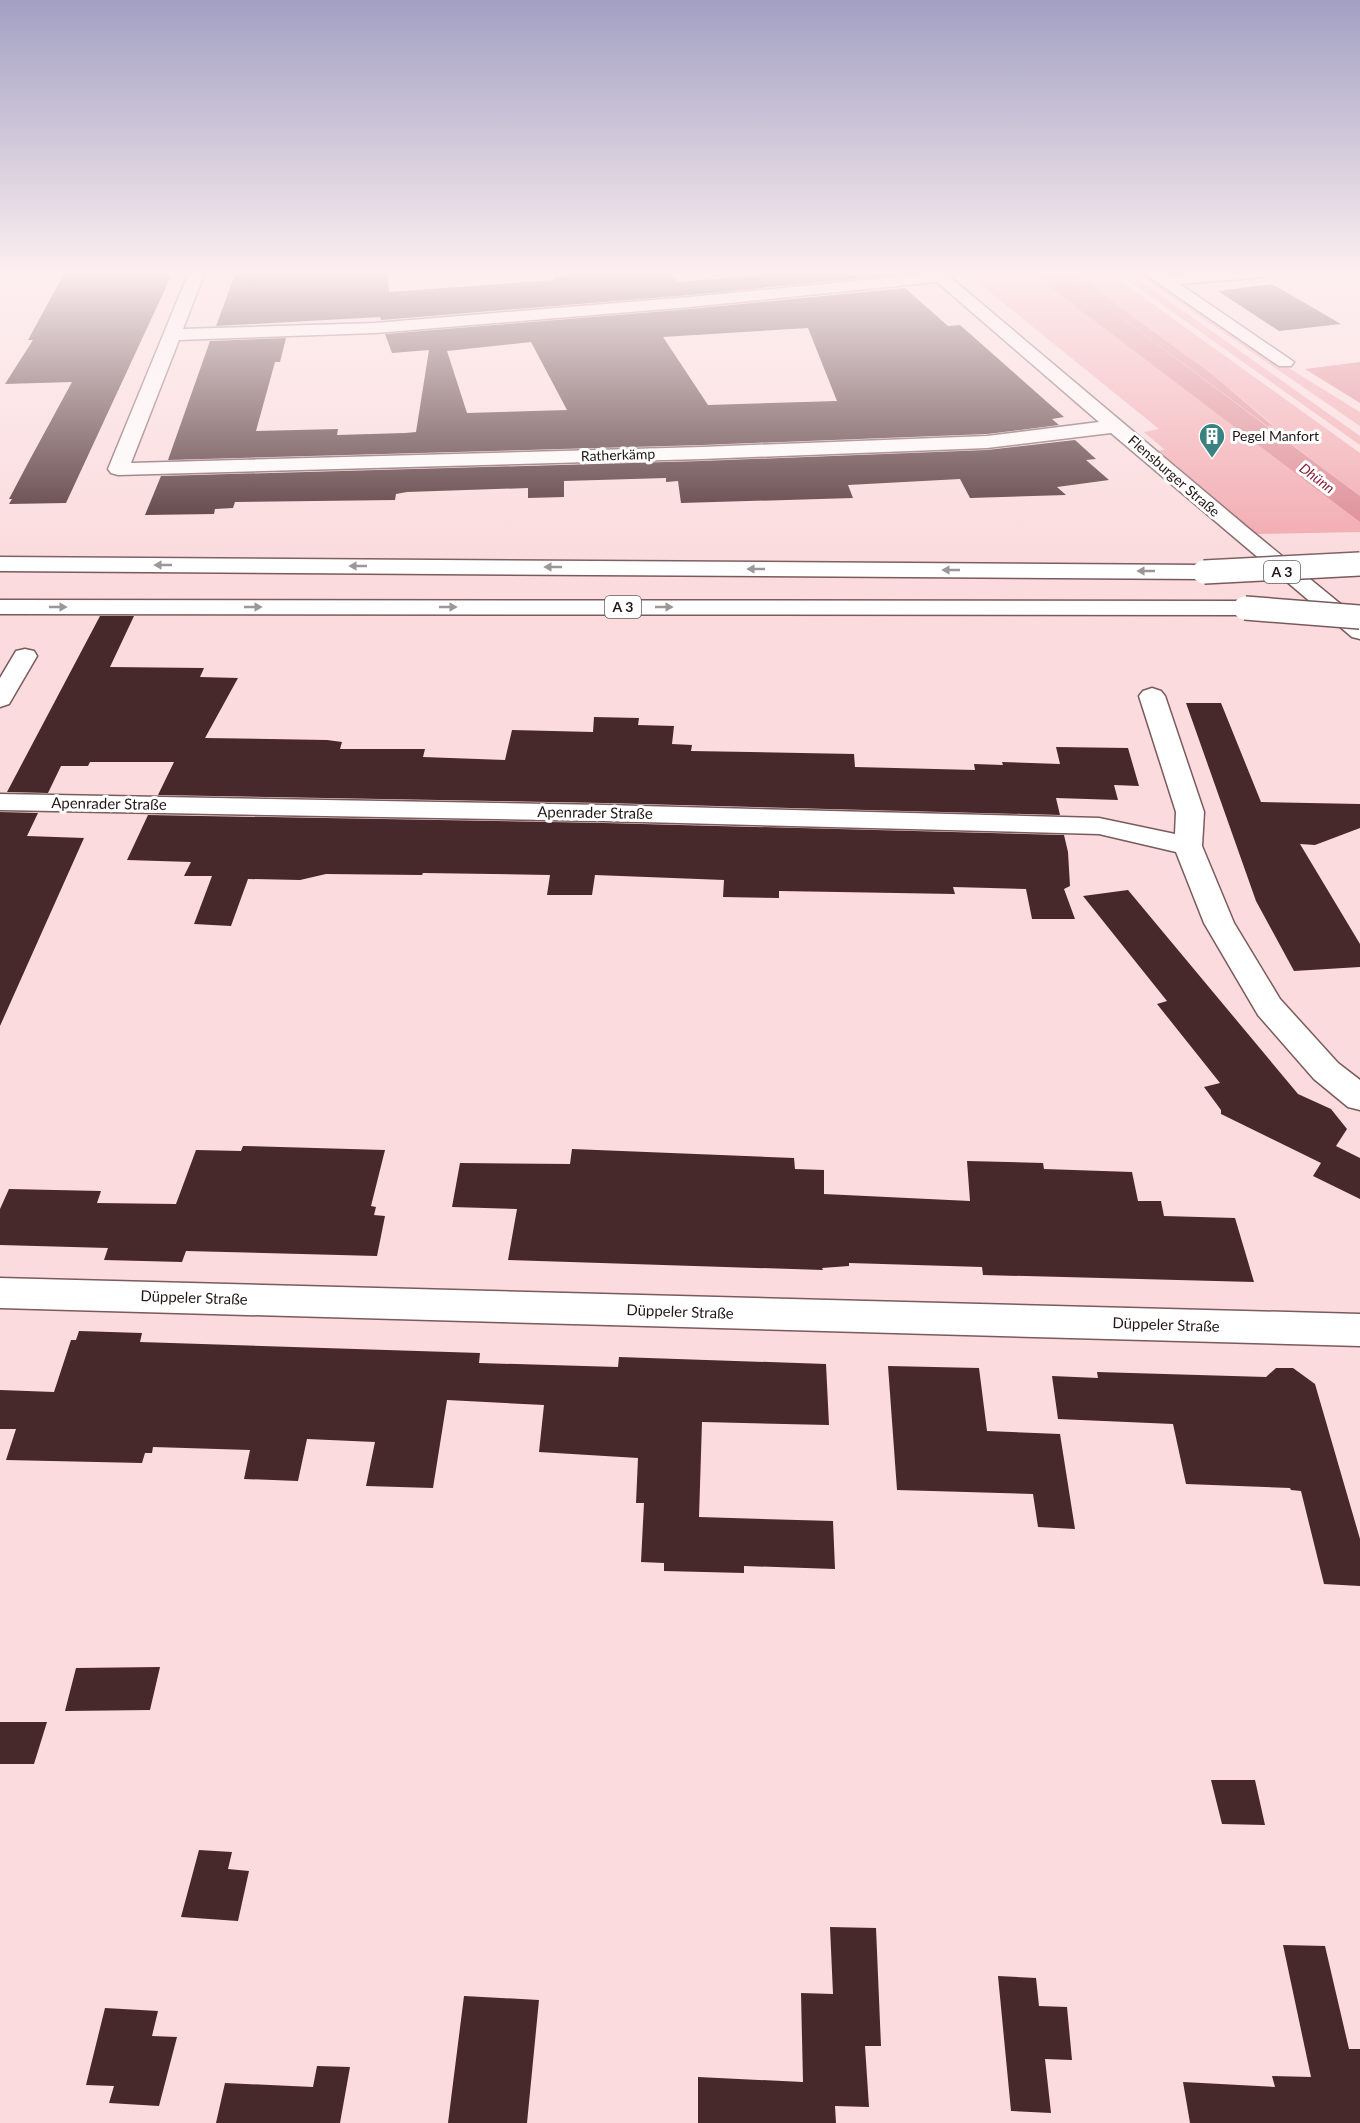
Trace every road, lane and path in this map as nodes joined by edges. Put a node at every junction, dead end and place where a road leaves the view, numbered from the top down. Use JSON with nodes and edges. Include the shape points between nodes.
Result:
{"nodes":[{"id":1,"x":158,"y":371,"type":"edge"},
{"id":2,"x":1052,"y":371,"type":"edge"},
{"id":3,"x":1117,"y":426,"type":"junction"},
{"id":4,"x":0,"y":564,"type":"edge"},
{"id":5,"x":1360,"y":564,"type":"edge"},
{"id":6,"x":1204,"y":572,"type":"junction"},
{"id":7,"x":1360,"y":573,"type":"edge"},
{"id":8,"x":0,"y":606,"type":"edge"},
{"id":9,"x":1245,"y":608,"type":"junction"},
{"id":10,"x":1360,"y":609,"type":"edge"},
{"id":11,"x":1360,"y":616,"type":"edge"},
{"id":12,"x":1360,"y":632,"type":"edge"},
{"id":13,"x":0,"y":656,"type":"edge"},
{"id":14,"x":1152,"y":696,"type":"dead end"},
{"id":15,"x":0,"y":699,"type":"edge"},
{"id":16,"x":0,"y":802,"type":"edge"},
{"id":17,"x":1188,"y":846,"type":"junction"},
{"id":18,"x":1360,"y":1098,"type":"edge"},
{"id":19,"x":0,"y":1293,"type":"edge"},
{"id":20,"x":1360,"y":1330,"type":"edge"}],
"edges":[{"from":1,"to":3,"type":"main road","name":"Ratherkämp","via":[[118,469],[987,442]]},
{"from":2,"to":3,"type":"main road","name":"Flensburger Straße"},
{"from":3,"to":12,"type":"main road","name":"Flensburger Straße"},
{"from":6,"to":4,"type":"main road","number":"A 3","one_way":true},
{"from":5,"to":6,"type":"main road","bridge":true},
{"from":6,"to":7,"type":"main road","number":"A 3","bridge":true},
{"from":8,"to":9,"type":"main road","number":"A 3","one_way":true},
{"from":9,"to":10,"type":"main road","number":"A 3","bridge":true},
{"from":9,"to":11,"type":"main road","bridge":true},
{"from":13,"to":15,"type":"main road","via":[[26,657]]},
{"from":14,"to":17,"type":"main road","via":[[1190,812]]},
{"from":16,"to":17,"type":"main road","name":"Apenrader Straße","via":[[1100,826]]},
{"from":17,"to":18,"type":"main road","via":[[1220,923],[1269,1007],[1326,1071]]},
{"from":19,"to":20,"type":"main road","name":"Düppeler Straße"}]}
